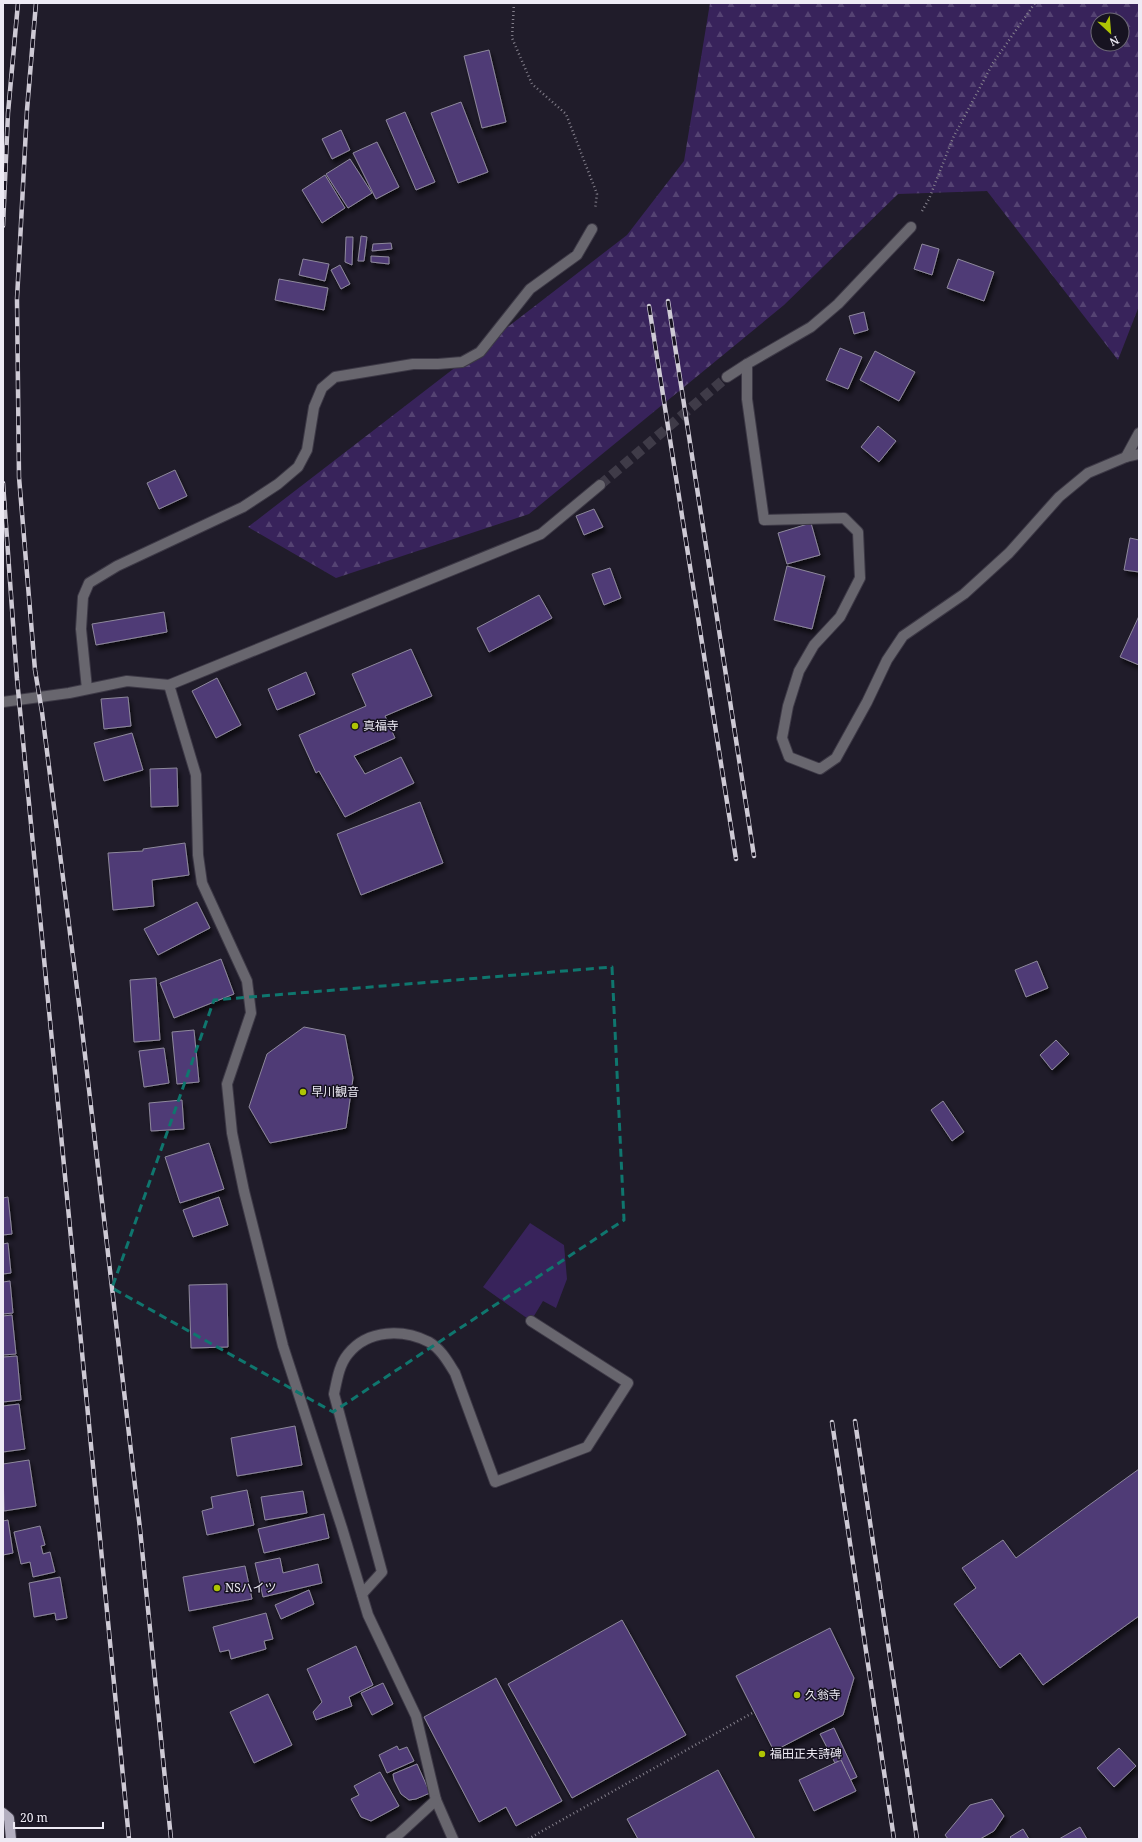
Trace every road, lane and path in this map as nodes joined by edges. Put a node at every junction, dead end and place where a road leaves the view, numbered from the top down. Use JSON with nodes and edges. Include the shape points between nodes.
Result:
{"nodes":[{"id":1,"x":514,"y":3,"type":"edge"},
{"id":2,"x":1035,"y":3,"type":"edge"},
{"id":3,"x":911,"y":227,"type":"joint"},
{"id":4,"x":592,"y":229,"type":"joint"},
{"id":5,"x":747,"y":364,"type":"junction"},
{"id":6,"x":727,"y":377,"type":"tunnel mouth"},
{"id":7,"x":1139,"y":433,"type":"edge"},
{"id":8,"x":1139,"y":454,"type":"edge"},
{"id":9,"x":1126,"y":457,"type":"junction"},
{"id":10,"x":600,"y":485,"type":"tunnel mouth"},
{"id":11,"x":169,"y":685,"type":"junction"},
{"id":12,"x":87,"y":689,"type":"junction"},
{"id":13,"x":3,"y":702,"type":"edge"},
{"id":14,"x":531,"y":1321,"type":"dead end"},
{"id":15,"x":362,"y":1594,"type":"junction"},
{"id":16,"x":754,"y":1712,"type":"dead end"},
{"id":17,"x":436,"y":1800,"type":"junction"},
{"id":18,"x":3,"y":1813,"type":"edge"},
{"id":19,"x":11,"y":1839,"type":"edge"},
{"id":20,"x":391,"y":1839,"type":"edge"},
{"id":21,"x":452,"y":1839,"type":"edge"},
{"id":22,"x":528,"y":1839,"type":"edge"}],
"edges":[{"from":1,"to":4,"type":"path","via":[[512,38],[532,84],[566,114],[597,194]]},
{"from":2,"to":3,"type":"path","via":[[992,63],[953,138],[929,199]]},
{"from":3,"to":5,"type":"street","via":[[838,304],[811,327]]},
{"from":4,"to":12,"type":"street","via":[[577,255],[530,289],[480,352],[462,362],[413,364],[335,377],[322,388],[314,406],[307,450],[298,467],[278,484],[243,508],[116,566],[89,583],[83,597],[81,629]]},
{"from":5,"to":6,"type":"street"},
{"from":5,"to":9,"type":"street","via":[[747,399],[764,520],[844,518],[858,532],[860,578],[848,597],[840,617],[814,646],[799,671],[788,706],[782,738],[788,757],[820,769],[836,758],[887,660],[903,636],[964,594],[1009,553],[1059,497],[1088,473]]},
{"from":7,"to":9,"type":"street"},
{"from":8,"to":9,"type":"street"},
{"from":10,"to":11,"type":"street","via":[[541,534]]},
{"from":11,"to":12,"type":"street","via":[[127,681]]},
{"from":11,"to":15,"type":"street","via":[[196,775],[198,856],[202,883],[247,981],[251,1013],[226,1084],[232,1133],[244,1191],[283,1346]]},
{"from":12,"to":13,"type":"street"},
{"from":14,"to":15,"type":"street","via":[[628,1384],[587,1448],[495,1482],[454,1373],[445,1357],[430,1343],[406,1334],[383,1334],[361,1340],[348,1354],[339,1369],[334,1394],[382,1572]]},
{"from":15,"to":17,"type":"street","via":[[368,1616],[416,1716]]},
{"from":16,"to":22,"type":"path"},
{"from":17,"to":20,"type":"street","via":[[400,1834]]},
{"from":17,"to":21,"type":"street"},
{"from":18,"to":19,"type":"main road","via":[[9,1818]]}]}
